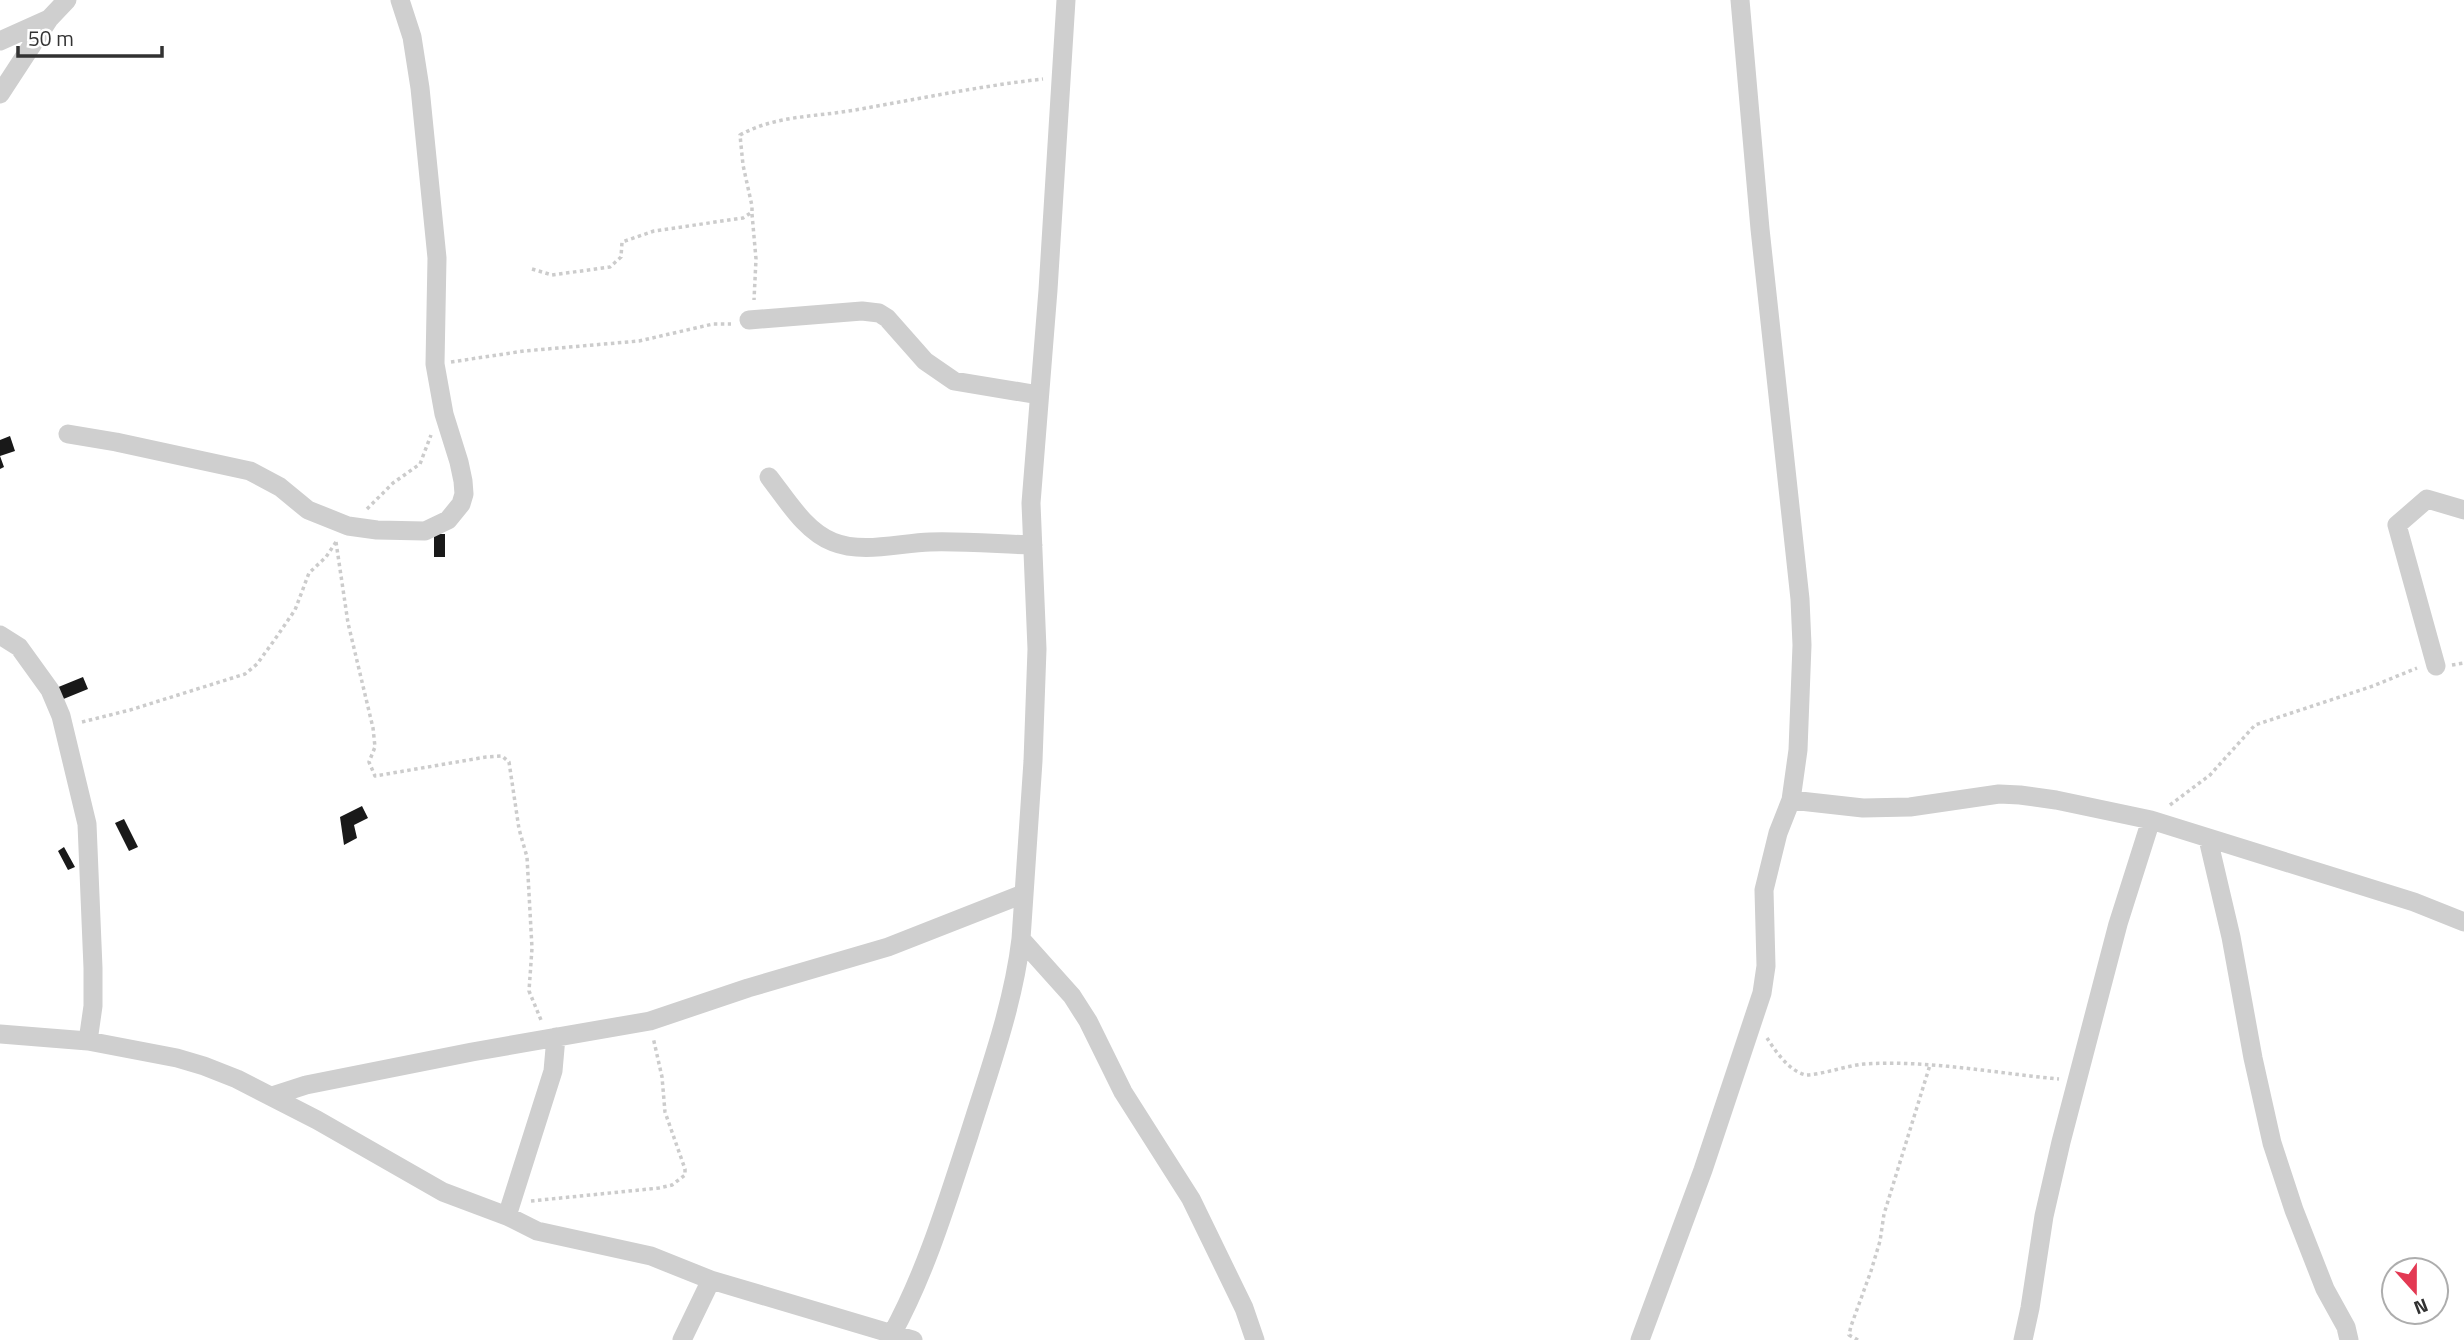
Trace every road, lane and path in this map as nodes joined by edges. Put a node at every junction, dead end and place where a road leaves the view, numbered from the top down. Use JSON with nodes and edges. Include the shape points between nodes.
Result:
{"nodes":[{"id":1,"x":67,"y":0,"type":"edge"},
{"id":2,"x":400,"y":0,"type":"edge"},
{"id":3,"x":1066,"y":0,"type":"edge"},
{"id":4,"x":1740,"y":0,"type":"edge"},
{"id":5,"x":50,"y":19,"type":"junction"},
{"id":6,"x":0,"y":41,"type":"edge"},
{"id":7,"x":1062,"y":76,"type":"junction"},
{"id":8,"x":0,"y":94,"type":"edge"},
{"id":9,"x":751,"y":212,"type":"junction"},
{"id":10,"x":532,"y":269,"type":"dead end"},
{"id":11,"x":749,"y":320,"type":"junction"},
{"id":12,"x":435,"y":365,"type":"junction"},
{"id":13,"x":1039,"y":395,"type":"junction"},
{"id":14,"x":444,"y":414,"type":"junction"},
{"id":15,"x":68,"y":435,"type":"dead end"},
{"id":16,"x":769,"y":477,"type":"dead end"},
{"id":17,"x":2464,"y":510,"type":"edge"},
{"id":18,"x":348,"y":526,"type":"junction"},
{"id":19,"x":336,"y":542,"type":"junction"},
{"id":20,"x":1032,"y":545,"type":"junction"},
{"id":21,"x":0,"y":635,"type":"edge"},
{"id":22,"x":2464,"y":663,"type":"edge"},
{"id":23,"x":2436,"y":666,"type":"junction"},
{"id":24,"x":63,"y":727,"type":"junction"},
{"id":25,"x":1791,"y":800,"type":"junction"},
{"id":26,"x":2151,"y":820,"type":"junction"},
{"id":27,"x":2208,"y":839,"type":"junction"},
{"id":28,"x":1023,"y":894,"type":"junction"},
{"id":29,"x":2464,"y":922,"type":"edge"},
{"id":30,"x":1021,"y":940,"type":"junction"},
{"id":31,"x":1754,"y":1017,"type":"junction"},
{"id":32,"x":650,"y":1021,"type":"junction"},
{"id":33,"x":0,"y":1034,"type":"edge"},
{"id":34,"x":556,"y":1037,"type":"junction"},
{"id":35,"x":89,"y":1041,"type":"junction"},
{"id":36,"x":1930,"y":1065,"type":"junction"},
{"id":37,"x":2079,"y":1080,"type":"junction"},
{"id":38,"x":272,"y":1096,"type":"junction"},
{"id":39,"x":510,"y":1210,"type":"junction"},
{"id":40,"x":711,"y":1280,"type":"junction"},
{"id":41,"x":892,"y":1334,"type":"junction"},
{"id":42,"x":682,"y":1340,"type":"edge"},
{"id":43,"x":913,"y":1340,"type":"edge"},
{"id":44,"x":1255,"y":1340,"type":"edge"},
{"id":45,"x":1640,"y":1340,"type":"edge"},
{"id":46,"x":1858,"y":1340,"type":"edge"},
{"id":47,"x":2022,"y":1340,"type":"edge"},
{"id":48,"x":2349,"y":1340,"type":"edge"}],
"edges":[{"from":1,"to":5,"type":"street"},
{"from":2,"to":12,"type":"street","via":[[412,37],[420,88],[436,258]]},
{"from":3,"to":7,"type":"street"},
{"from":4,"to":25,"type":"street","via":[[1800,600],[1800,709]]},
{"from":5,"to":6,"type":"street"},
{"from":5,"to":8,"type":"street"},
{"from":7,"to":9,"type":"path","via":[[800,116],[753,128],[740,135]]},
{"from":7,"to":13,"type":"street"},
{"from":9,"to":10,"type":"path","via":[[730,222],[654,232],[622,242],[621,257],[610,267],[552,275]]},
{"from":9,"to":11,"type":"path","via":[[756,260]]},
{"from":11,"to":12,"type":"path","via":[[639,341],[524,351]]},
{"from":11,"to":13,"type":"street","via":[[879,313],[925,361],[954,381]]},
{"from":12,"to":14,"type":"street"},
{"from":13,"to":20,"type":"street"},
{"from":14,"to":18,"type":"path","via":[[419,464]]},
{"from":14,"to":18,"type":"street","via":[[464,494],[448,520],[414,532]]},
{"from":15,"to":18,"type":"street","via":[[250,471],[309,510]]},
{"from":16,"to":20,"type":"street","via":[[801,519],[832,542],[849,547],[930,542]]},
{"from":17,"to":23,"type":"street","via":[[2427,499],[2397,525]]},
{"from":18,"to":19,"type":"path"},
{"from":19,"to":24,"type":"path","via":[[309,573],[295,610],[274,642],[245,674]]},
{"from":19,"to":34,"type":"path","via":[[348,623],[373,728],[369,762],[375,776],[486,757],[502,756],[509,762],[527,858],[532,948],[529,991],[543,1023]]},
{"from":20,"to":28,"type":"street","via":[[1037,649]]},
{"from":21,"to":24,"type":"street","via":[[19,647],[50,690]]},
{"from":22,"to":23,"type":"path"},
{"from":23,"to":26,"type":"path","via":[[2412,670],[2255,725],[2210,775]]},
{"from":24,"to":35,"type":"street","via":[[87,824],[93,968]]},
{"from":25,"to":26,"type":"street","via":[[1825,806],[1910,807],[2020,794]]},
{"from":25,"to":31,"type":"street","via":[[1765,890],[1766,966]]},
{"from":26,"to":27,"type":"street"},
{"from":26,"to":37,"type":"street"},
{"from":27,"to":29,"type":"street","via":[[2414,902]]},
{"from":27,"to":48,"type":"street","via":[[2272,1143],[2294,1210]]},
{"from":28,"to":30,"type":"street"},
{"from":28,"to":32,"type":"street","via":[[888,947]]},
{"from":30,"to":41,"type":"street","via":[[1001,1032],[959,1165],[922,1275]]},
{"from":30,"to":44,"type":"street","via":[[1072,996],[1088,1021],[1123,1092],[1191,1199]]},
{"from":31,"to":36,"type":"path","via":[[1774,1049],[1801,1074],[1863,1065]]},
{"from":31,"to":45,"type":"street"},
{"from":32,"to":34,"type":"street"},
{"from":32,"to":39,"type":"path","via":[[665,1112],[685,1175],[659,1188]]},
{"from":33,"to":35,"type":"street"},
{"from":34,"to":38,"type":"street"},
{"from":34,"to":39,"type":"street","via":[[553,1071]]},
{"from":35,"to":38,"type":"street","via":[[204,1066]]},
{"from":36,"to":37,"type":"path"},
{"from":36,"to":46,"type":"path","via":[[1851,1326],[1849,1335]]},
{"from":37,"to":47,"type":"street","via":[[2044,1216]]},
{"from":38,"to":39,"type":"street","via":[[443,1192]]},
{"from":39,"to":40,"type":"street","via":[[537,1231],[651,1256]]},
{"from":40,"to":41,"type":"street"},
{"from":40,"to":42,"type":"street"},
{"from":41,"to":43,"type":"street"}]}
